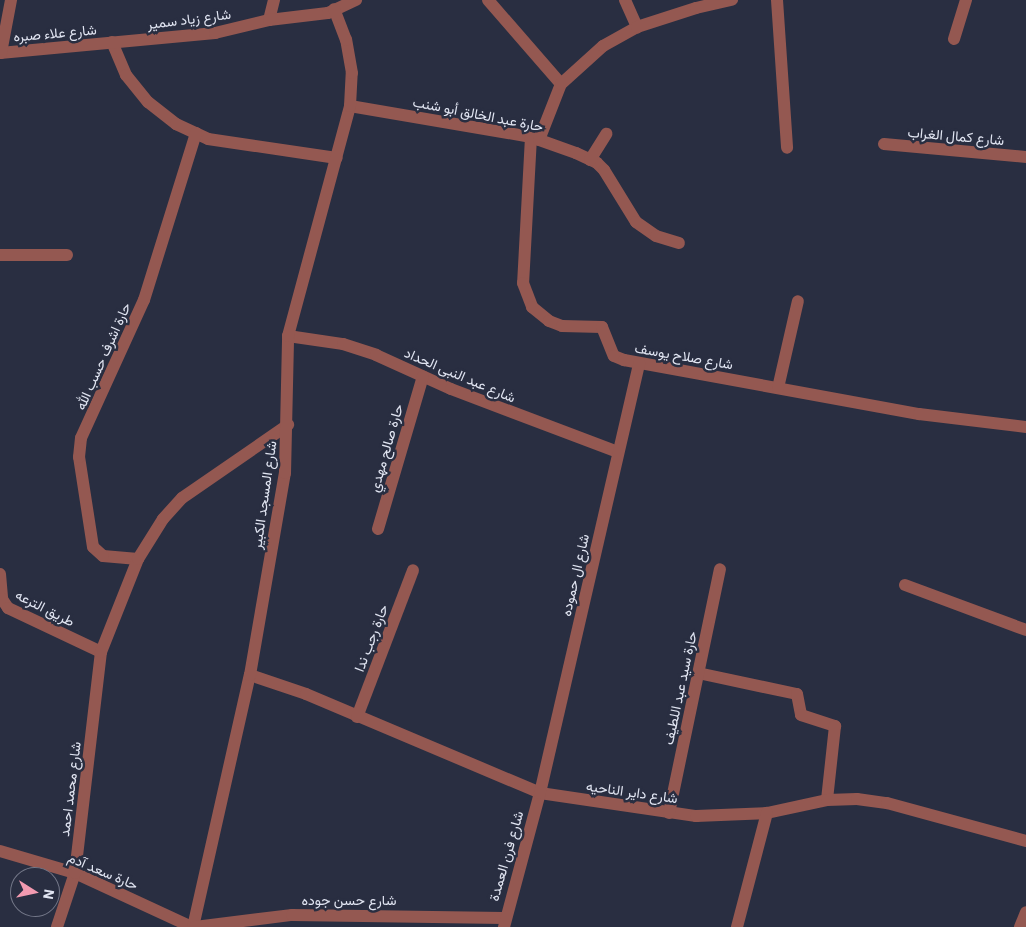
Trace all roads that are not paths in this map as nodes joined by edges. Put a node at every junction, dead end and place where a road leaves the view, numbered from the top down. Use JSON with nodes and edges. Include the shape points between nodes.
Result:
{"nodes":[{"id":1,"x":10,"y":0,"type":"edge"},
{"id":2,"x":274,"y":0,"type":"edge"},
{"id":3,"x":356,"y":0,"type":"edge"},
{"id":4,"x":488,"y":0,"type":"edge"},
{"id":5,"x":625,"y":0,"type":"edge"},
{"id":6,"x":732,"y":0,"type":"edge"},
{"id":7,"x":777,"y":0,"type":"edge"},
{"id":8,"x":966,"y":0,"type":"edge"},
{"id":9,"x":334,"y":10,"type":"junction"},
{"id":10,"x":269,"y":20,"type":"junction"},
{"id":11,"x":637,"y":27,"type":"junction"},
{"id":12,"x":954,"y":39,"type":"dead end"},
{"id":13,"x":112,"y":42,"type":"junction"},
{"id":14,"x":0,"y":53,"type":"edge"},
{"id":15,"x":561,"y":84,"type":"junction"},
{"id":16,"x":350,"y":106,"type":"junction"},
{"id":17,"x":196,"y":133,"type":"junction"},
{"id":18,"x":606,"y":134,"type":"dead end"},
{"id":19,"x":535,"y":139,"type":"junction"},
{"id":20,"x":884,"y":144,"type":"dead end"},
{"id":21,"x":787,"y":148,"type":"dead end"},
{"id":22,"x":1026,"y":157,"type":"edge"},
{"id":23,"x":337,"y":158,"type":"junction"},
{"id":24,"x":590,"y":160,"type":"junction"},
{"id":25,"x":679,"y":242,"type":"dead end"},
{"id":26,"x":0,"y":255,"type":"edge"},
{"id":27,"x":67,"y":255,"type":"dead end"},
{"id":28,"x":798,"y":301,"type":"dead end"},
{"id":29,"x":288,"y":336,"type":"junction"},
{"id":30,"x":639,"y":363,"type":"junction"},
{"id":31,"x":423,"y":376,"type":"junction"},
{"id":32,"x":778,"y":388,"type":"junction"},
{"id":33,"x":288,"y":425,"type":"junction"},
{"id":34,"x":1026,"y":427,"type":"edge"},
{"id":35,"x":618,"y":452,"type":"junction"},
{"id":36,"x":378,"y":529,"type":"dead end"},
{"id":37,"x":138,"y":559,"type":"junction"},
{"id":38,"x":720,"y":569,"type":"dead end"},
{"id":39,"x":413,"y":570,"type":"dead end"},
{"id":40,"x":0,"y":574,"type":"edge"},
{"id":41,"x":905,"y":585,"type":"dead end"},
{"id":42,"x":1026,"y":630,"type":"edge"},
{"id":43,"x":100,"y":652,"type":"junction"},
{"id":44,"x":698,"y":673,"type":"junction"},
{"id":45,"x":250,"y":675,"type":"junction"},
{"id":46,"x":357,"y":717,"type":"junction"},
{"id":47,"x":540,"y":794,"type":"junction"},
{"id":48,"x":827,"y":800,"type":"junction"},
{"id":49,"x":670,"y":813,"type":"junction"},
{"id":50,"x":767,"y":813,"type":"junction"},
{"id":51,"x":1026,"y":841,"type":"edge"},
{"id":52,"x":0,"y":851,"type":"edge"},
{"id":53,"x":75,"y":873,"type":"junction"},
{"id":54,"x":1026,"y":912,"type":"edge"},
{"id":55,"x":504,"y":922,"type":"edge"},
{"id":56,"x":57,"y":927,"type":"edge"},
{"id":57,"x":193,"y":927,"type":"edge"},
{"id":58,"x":737,"y":927,"type":"edge"},
{"id":59,"x":1020,"y":927,"type":"edge"}],
"edges":[{"from":1,"to":14,"type":"street"},
{"from":2,"to":10,"type":"street"},
{"from":3,"to":9,"type":"street","name":"شارع زياد سمير"},
{"from":4,"to":15,"type":"street"},
{"from":5,"to":11,"type":"street"},
{"from":6,"to":11,"type":"street"},
{"from":7,"to":21,"type":"street"},
{"from":8,"to":12,"type":"street"},
{"from":9,"to":10,"type":"street","name":"شارع زياد سمير"},
{"from":9,"to":16,"type":"street","name":"شارع المسجد الكبير","via":[[346,40],[352,73]]},
{"from":10,"to":13,"type":"street","name":"شارع زياد سمير","via":[[215,33]]},
{"from":11,"to":15,"type":"street","via":[[604,46]]},
{"from":13,"to":14,"type":"street","name":"شارع علاء صبره"},
{"from":13,"to":17,"type":"street","via":[[126,75],[148,102],[176,124]]},
{"from":15,"to":19,"type":"street"},
{"from":16,"to":19,"type":"street","name":"حارة عبد الخالق أبو شنب"},
{"from":16,"to":23,"type":"street","name":"شارع المسجد الكبير"},
{"from":17,"to":23,"type":"street","via":[[208,138]]},
{"from":17,"to":37,"type":"street","name":"حارة اشرف حسب الله","via":[[144,300],[81,438],[78,458],[93,547],[103,556]]},
{"from":18,"to":24,"type":"street"},
{"from":19,"to":24,"type":"street","name":"حارة عبد الخالق أبو شنب"},
{"from":19,"to":30,"type":"street","name":"شارع صلاح يوسف","via":[[523,284],[525,294],[538,314],[548,321],[562,326],[602,327],[614,356]]},
{"from":20,"to":22,"type":"street","name":"شارع كمال الغراب"},
{"from":23,"to":29,"type":"street","name":"شارع المسجد الكبير"},
{"from":24,"to":25,"type":"street","name":"حارة عبد الخالق أبو شنب","via":[[604,170],[636,222],[656,236]]},
{"from":26,"to":27,"type":"street"},
{"from":28,"to":32,"type":"street"},
{"from":29,"to":31,"type":"street","name":"شارع عبد النبى الحداد","via":[[343,344]]},
{"from":29,"to":33,"type":"street","name":"شارع المسجد الكبير","via":[[285,376]]},
{"from":30,"to":32,"type":"street","name":"شارع صلاح يوسف"},
{"from":30,"to":35,"type":"street","name":"شارع ال حموده"},
{"from":31,"to":35,"type":"street","name":"شارع عبد النبى الحداد"},
{"from":31,"to":36,"type":"street","name":"حارة صالح مهدي"},
{"from":32,"to":34,"type":"street","name":"شارع صلاح يوسف","via":[[919,414]]},
{"from":33,"to":37,"type":"street","name":"شارع محمد احمد","via":[[182,498],[163,519]]},
{"from":33,"to":45,"type":"street","name":"شارع المسجد الكبير","via":[[285,472]]},
{"from":35,"to":47,"type":"street","name":"شارع ال حموده"},
{"from":37,"to":43,"type":"street","name":"شارع محمد احمد"},
{"from":38,"to":44,"type":"street","name":"حارة سيد عبد اللطيف"},
{"from":39,"to":46,"type":"street","name":"حارة رجب ندا"},
{"from":40,"to":43,"type":"street","name":"طريق الترعه","via":[[2,598],[8,608]]},
{"from":41,"to":42,"type":"street"},
{"from":43,"to":53,"type":"street","name":"شارع محمد احمد"},
{"from":44,"to":48,"type":"street","via":[[796,694],[801,715],[835,726]]},
{"from":44,"to":49,"type":"street","name":"حارة سيد عبد اللطيف"},
{"from":45,"to":46,"type":"street","name":"شارع داير الناحيه"},
{"from":45,"to":57,"type":"street","name":"شارع المسجد الكبير"},
{"from":46,"to":47,"type":"street","name":"شارع داير الناحيه"},
{"from":47,"to":49,"type":"street","name":"شارع داير الناحيه"},
{"from":47,"to":55,"type":"street","name":"شارع فرن العمدة"},
{"from":48,"to":50,"type":"street","name":"شارع داير الناحيه"},
{"from":48,"to":51,"type":"street","name":"شارع داير الناحيه","via":[[887,804]]},
{"from":49,"to":50,"type":"street","name":"شارع داير الناحيه","via":[[696,816]]},
{"from":50,"to":58,"type":"street"},
{"from":52,"to":53,"type":"street","name":"حارة سعد آدم"},
{"from":53,"to":56,"type":"street","name":"شارع محمد احمد"},
{"from":53,"to":57,"type":"street","name":"حارة سعد آدم"},
{"from":54,"to":59,"type":"street"},
{"from":55,"to":57,"type":"street","name":"شارع حسن جوده","via":[[292,915]]}]}
